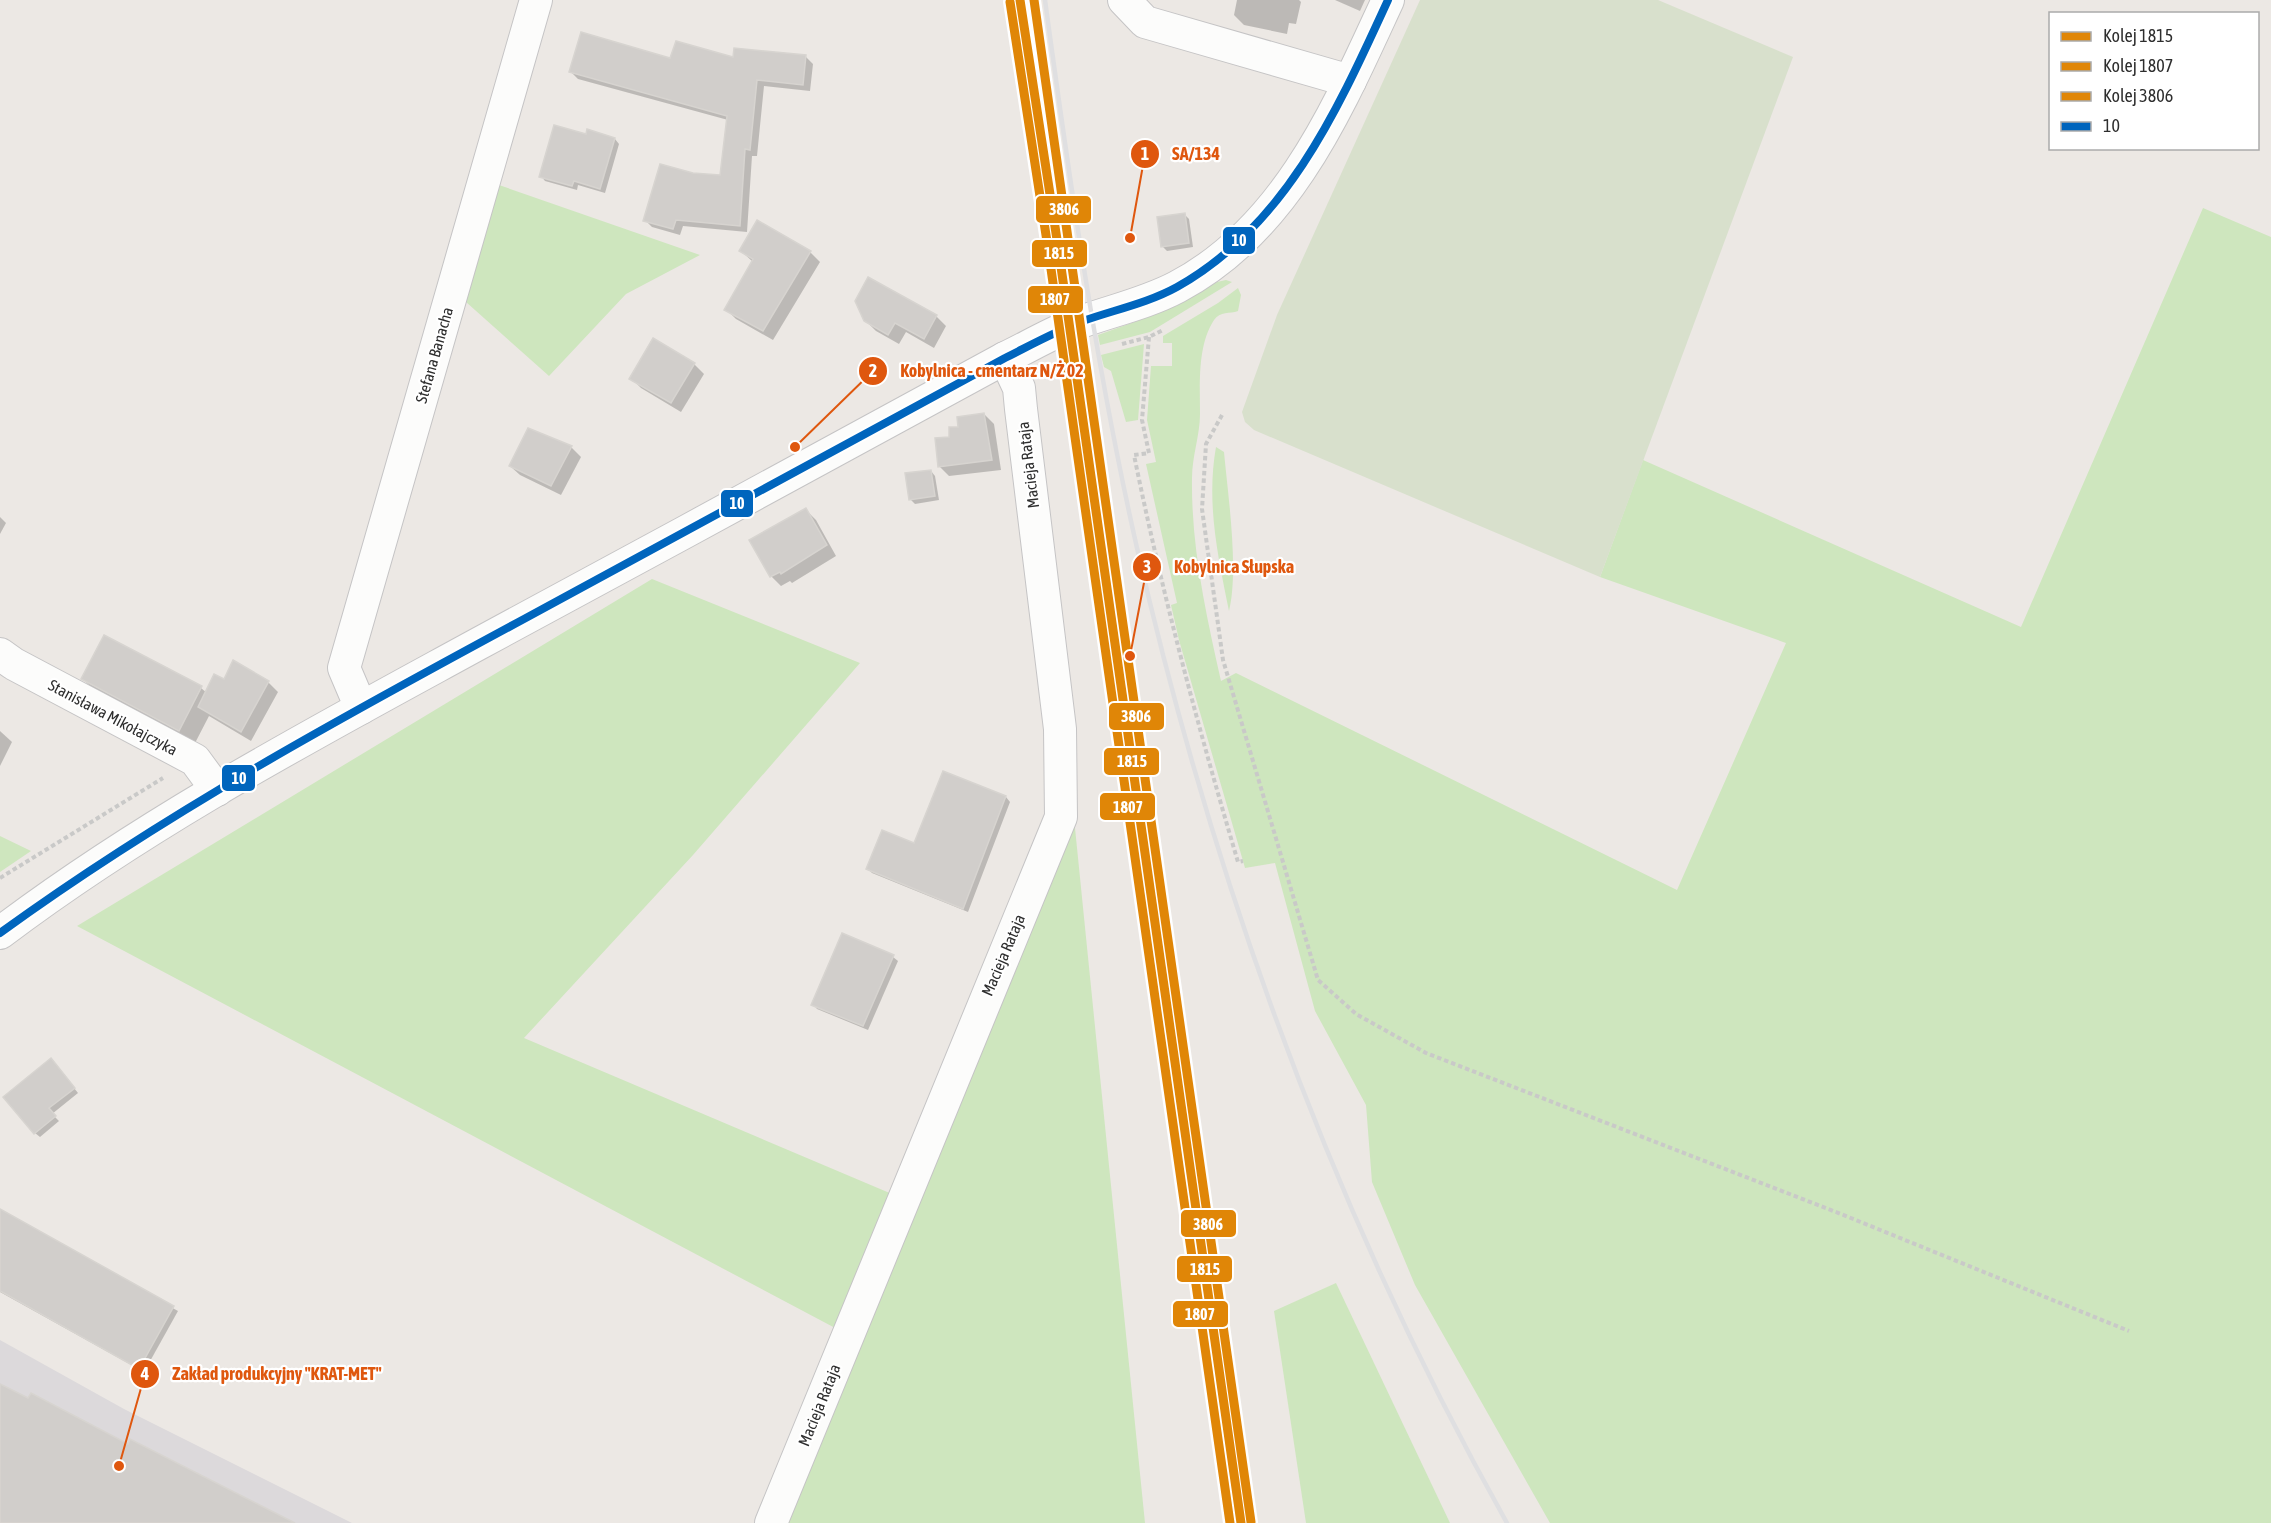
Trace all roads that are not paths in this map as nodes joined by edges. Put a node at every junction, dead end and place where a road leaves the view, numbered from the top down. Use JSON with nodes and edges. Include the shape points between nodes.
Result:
{"nodes":[{"id":1,"x":536,"y":0,"type":"edge"},
{"id":2,"x":1124,"y":0,"type":"edge"},
{"id":3,"x":1388,"y":0,"type":"edge"},
{"id":4,"x":1350,"y":81,"type":"junction"},
{"id":5,"x":1005,"y":358,"type":"junction"},
{"id":6,"x":0,"y":654,"type":"edge"},
{"id":7,"x":361,"y":708,"type":"junction"},
{"id":8,"x":217,"y":789,"type":"junction"},
{"id":9,"x":0,"y":933,"type":"edge"},
{"id":10,"x":771,"y":1523,"type":"edge"}],
"edges":[{"from":1,"to":7,"type":"street","name":"Stefana Banacha","via":[[344,668]]},
{"from":2,"to":4,"type":"street","via":[[1145,22]]},
{"from":3,"to":4,"type":"street"},
{"from":4,"to":5,"type":"street","via":[[1295,177],[1263,220],[1212,267],[1156,297],[1070,326]]},
{"from":5,"to":7,"type":"street"},
{"from":5,"to":10,"type":"street","name":"Macieja Rataja","via":[[1018,388],[1023,420],[1060,729],[1061,817]]},
{"from":6,"to":8,"type":"street","name":"Stanisława Mikołajczyka","via":[[195,760]]},
{"from":7,"to":8,"type":"street"},
{"from":8,"to":9,"type":"street"}]}
